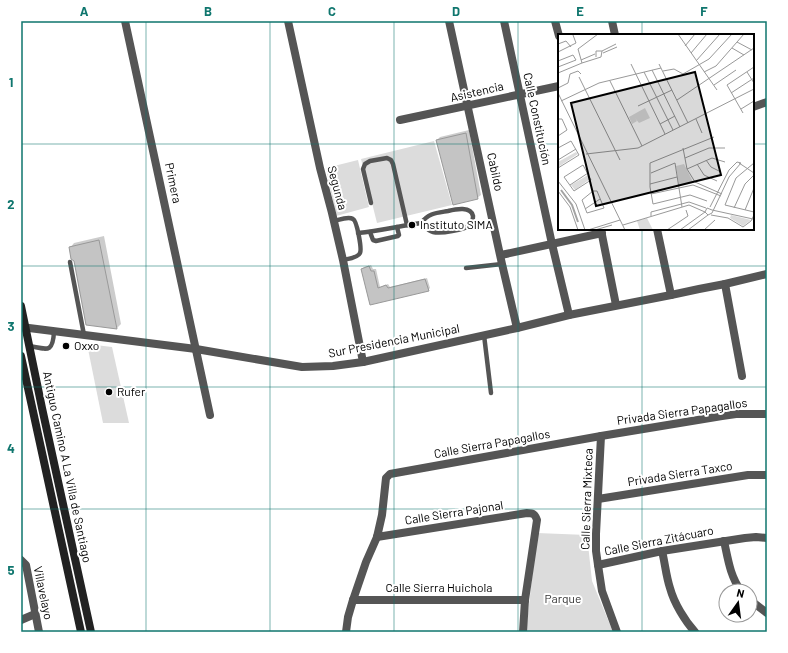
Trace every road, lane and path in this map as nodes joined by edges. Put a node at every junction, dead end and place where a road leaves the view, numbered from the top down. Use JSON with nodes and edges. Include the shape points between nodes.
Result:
{"nodes":[{"id":1,"x":125,"y":21,"type":"edge"},
{"id":2,"x":288,"y":21,"type":"edge"},
{"id":3,"x":450,"y":21,"type":"edge"},
{"id":4,"x":504,"y":21,"type":"edge"},
{"id":5,"x":556,"y":21,"type":"edge"},
{"id":6,"x":612,"y":21,"type":"edge"},
{"id":7,"x":559,"y":34,"type":"edge"},
{"id":8,"x":615,"y":34,"type":"edge"},
{"id":9,"x":558,"y":86,"type":"edge"},
{"id":10,"x":519,"y":94,"type":"junction"},
{"id":11,"x":767,"y":102,"type":"edge"},
{"id":12,"x":468,"y":106,"type":"junction"},
{"id":13,"x":754,"y":107,"type":"edge"},
{"id":14,"x":400,"y":120,"type":"dead end"},
{"id":15,"x":371,"y":203,"type":"dead end"},
{"id":16,"x":334,"y":221,"type":"junction"},
{"id":17,"x":421,"y":223,"type":"junction"},
{"id":18,"x":407,"y":225,"type":"junction"},
{"id":19,"x":397,"y":227,"type":"junction"},
{"id":20,"x":657,"y":230,"type":"edge"},
{"id":21,"x":602,"y":231,"type":"edge"},
{"id":22,"x":370,"y":232,"type":"junction"},
{"id":23,"x":358,"y":233,"type":"junction"},
{"id":24,"x":552,"y":244,"type":"junction"},
{"id":25,"x":501,"y":259,"type":"junction"},
{"id":26,"x":343,"y":260,"type":"junction"},
{"id":27,"x":70,"y":262,"type":"dead end"},
{"id":28,"x":466,"y":268,"type":"dead end"},
{"id":29,"x":767,"y":274,"type":"edge"},
{"id":30,"x":725,"y":284,"type":"junction"},
{"id":31,"x":671,"y":295,"type":"junction"},
{"id":32,"x":616,"y":305,"type":"junction"},
{"id":33,"x":21,"y":306,"type":"edge"},
{"id":34,"x":569,"y":315,"type":"junction"},
{"id":35,"x":23,"y":327,"type":"edge"},
{"id":36,"x":517,"y":328,"type":"junction"},
{"id":37,"x":54,"y":331,"type":"junction"},
{"id":38,"x":84,"y":335,"type":"junction"},
{"id":39,"x":484,"y":335,"type":"junction"},
{"id":40,"x":29,"y":346,"type":"junction"},
{"id":41,"x":196,"y":349,"type":"junction"},
{"id":42,"x":21,"y":356,"type":"edge"},
{"id":43,"x":363,"y":362,"type":"junction"},
{"id":44,"x":742,"y":376,"type":"dead end"},
{"id":45,"x":491,"y":393,"type":"dead end"},
{"id":46,"x":767,"y":414,"type":"edge"},
{"id":47,"x":210,"y":415,"type":"dead end"},
{"id":48,"x":601,"y":436,"type":"junction"},
{"id":49,"x":767,"y":475,"type":"edge"},
{"id":50,"x":598,"y":499,"type":"junction"},
{"id":51,"x":377,"y":537,"type":"junction"},
{"id":52,"x":767,"y":538,"type":"edge"},
{"id":53,"x":724,"y":541,"type":"junction"},
{"id":54,"x":662,"y":551,"type":"junction"},
{"id":55,"x":21,"y":560,"type":"edge"},
{"id":56,"x":598,"y":565,"type":"junction"},
{"id":57,"x":736,"y":583,"type":"edge"},
{"id":58,"x":353,"y":600,"type":"junction"},
{"id":59,"x":525,"y":600,"type":"junction"},
{"id":60,"x":758,"y":606,"type":"edge"},
{"id":61,"x":767,"y":613,"type":"edge"},
{"id":62,"x":35,"y":614,"type":"junction"},
{"id":63,"x":21,"y":620,"type":"edge"},
{"id":64,"x":39,"y":632,"type":"edge"},
{"id":65,"x":81,"y":632,"type":"edge"},
{"id":66,"x":91,"y":632,"type":"edge"},
{"id":67,"x":346,"y":632,"type":"edge"},
{"id":68,"x":523,"y":632,"type":"edge"},
{"id":69,"x":617,"y":632,"type":"edge"},
{"id":70,"x":695,"y":632,"type":"edge"}],
"edges":[{"from":1,"to":41,"type":"street","name":"Primera"},
{"from":2,"to":16,"type":"street","name":"Segunda"},
{"from":3,"to":12,"type":"street","name":"Cabildo"},
{"from":4,"to":10,"type":"street","name":"Calle Constitución"},
{"from":5,"to":7,"type":"street"},
{"from":6,"to":8,"type":"street"},
{"from":9,"to":10,"type":"street","name":"Asistencia"},
{"from":10,"to":12,"type":"street","name":"Asistencia"},
{"from":10,"to":24,"type":"street","name":"Calle Constitución"},
{"from":11,"to":13,"type":"street"},
{"from":12,"to":14,"type":"street","name":"Asistencia"},
{"from":12,"to":25,"type":"street","name":"Cabildo"},
{"from":15,"to":18,"type":"lane","via":[[363,169],[365,164],[387,158],[393,164]]},
{"from":16,"to":23,"type":"lane","via":[[352,219]]},
{"from":16,"to":26,"type":"street","name":"Segunda"},
{"from":17,"to":17,"type":"lane","via":[[431,214],[456,209],[469,211],[473,218],[470,225],[438,233],[432,232]]},
{"from":17,"to":18,"type":"lane"},
{"from":18,"to":19,"type":"lane"},
{"from":19,"to":22,"type":"lane"},
{"from":19,"to":22,"type":"lane","via":[[399,235],[396,237],[374,240]]},
{"from":20,"to":31,"type":"street"},
{"from":21,"to":24,"type":"street"},
{"from":21,"to":32,"type":"street"},
{"from":22,"to":23,"type":"lane"},
{"from":23,"to":26,"type":"lane","via":[[360,254]]},
{"from":24,"to":25,"type":"street"},
{"from":24,"to":34,"type":"street","name":"Calle Constitución"},
{"from":25,"to":28,"type":"lane"},
{"from":25,"to":36,"type":"street","name":"Cabildo"},
{"from":26,"to":43,"type":"street","name":"Segunda"},
{"from":27,"to":38,"type":"lane"},
{"from":29,"to":30,"type":"street","name":"Sur Presidencia Municipal"},
{"from":30,"to":31,"type":"street","name":"Sur Presidencia Municipal"},
{"from":30,"to":44,"type":"street"},
{"from":31,"to":32,"type":"street","name":"Sur Presidencia Municipal"},
{"from":32,"to":34,"type":"street","name":"Sur Presidencia Municipal"},
{"from":33,"to":35,"type":"street","name":"Antiguo Camino A La Villa de Santiago"},
{"from":34,"to":36,"type":"street","name":"Sur Presidencia Municipal"},
{"from":35,"to":37,"type":"street","name":"Sur Presidencia Municipal"},
{"from":35,"to":40,"type":"street","name":"Antiguo Camino A La Villa de Santiago"},
{"from":36,"to":39,"type":"street","name":"Sur Presidencia Municipal"},
{"from":37,"to":38,"type":"street","name":"Sur Presidencia Municipal"},
{"from":37,"to":40,"type":"lane","via":[[50,348]]},
{"from":38,"to":41,"type":"street","name":"Sur Presidencia Municipal"},
{"from":39,"to":43,"type":"street","name":"Sur Presidencia Municipal"},
{"from":39,"to":45,"type":"lane"},
{"from":40,"to":66,"type":"street","name":"Antiguo Camino A La Villa de Santiago"},
{"from":41,"to":43,"type":"street","name":"Sur Presidencia Municipal","via":[[302,367]]},
{"from":41,"to":47,"type":"street","name":"Primera"},
{"from":42,"to":65,"type":"street"},
{"from":46,"to":48,"type":"street","name":"Privada Sierra Papagallos","via":[[736,414]]},
{"from":48,"to":50,"type":"street","name":"Calle Sierra Mixteca"},
{"from":48,"to":51,"type":"street","name":"Calle Sierra Papagallos","via":[[390,474],[386,478]]},
{"from":49,"to":50,"type":"street","name":"Privada Sierra Taxco","via":[[748,475]]},
{"from":50,"to":56,"type":"street","name":"Calle Sierra Mixteca"},
{"from":51,"to":58,"type":"street"},
{"from":51,"to":59,"type":"street","name":"Calle Sierra Pajonal","via":[[527,513],[534,514],[537,520]]},
{"from":52,"to":53,"type":"street","name":"Calle Sierra Zitácuaro"},
{"from":53,"to":54,"type":"street","name":"Calle Sierra Zitácuaro"},
{"from":53,"to":57,"type":"street","via":[[730,570]]},
{"from":54,"to":56,"type":"street","name":"Calle Sierra Zitácuaro"},
{"from":54,"to":70,"type":"street","via":[[670,589],[688,625]]},
{"from":55,"to":62,"type":"street","name":"Villavelayo","via":[[26,565]]},
{"from":56,"to":69,"type":"street","name":"Calle Sierra Mixteca","via":[[602,591]]},
{"from":58,"to":59,"type":"street","name":"Calle Sierra Huichola"},
{"from":58,"to":67,"type":"street"},
{"from":59,"to":68,"type":"street"},
{"from":60,"to":61,"type":"street"},
{"from":62,"to":63,"type":"street"},
{"from":62,"to":64,"type":"street","name":"Villavelayo"}]}
